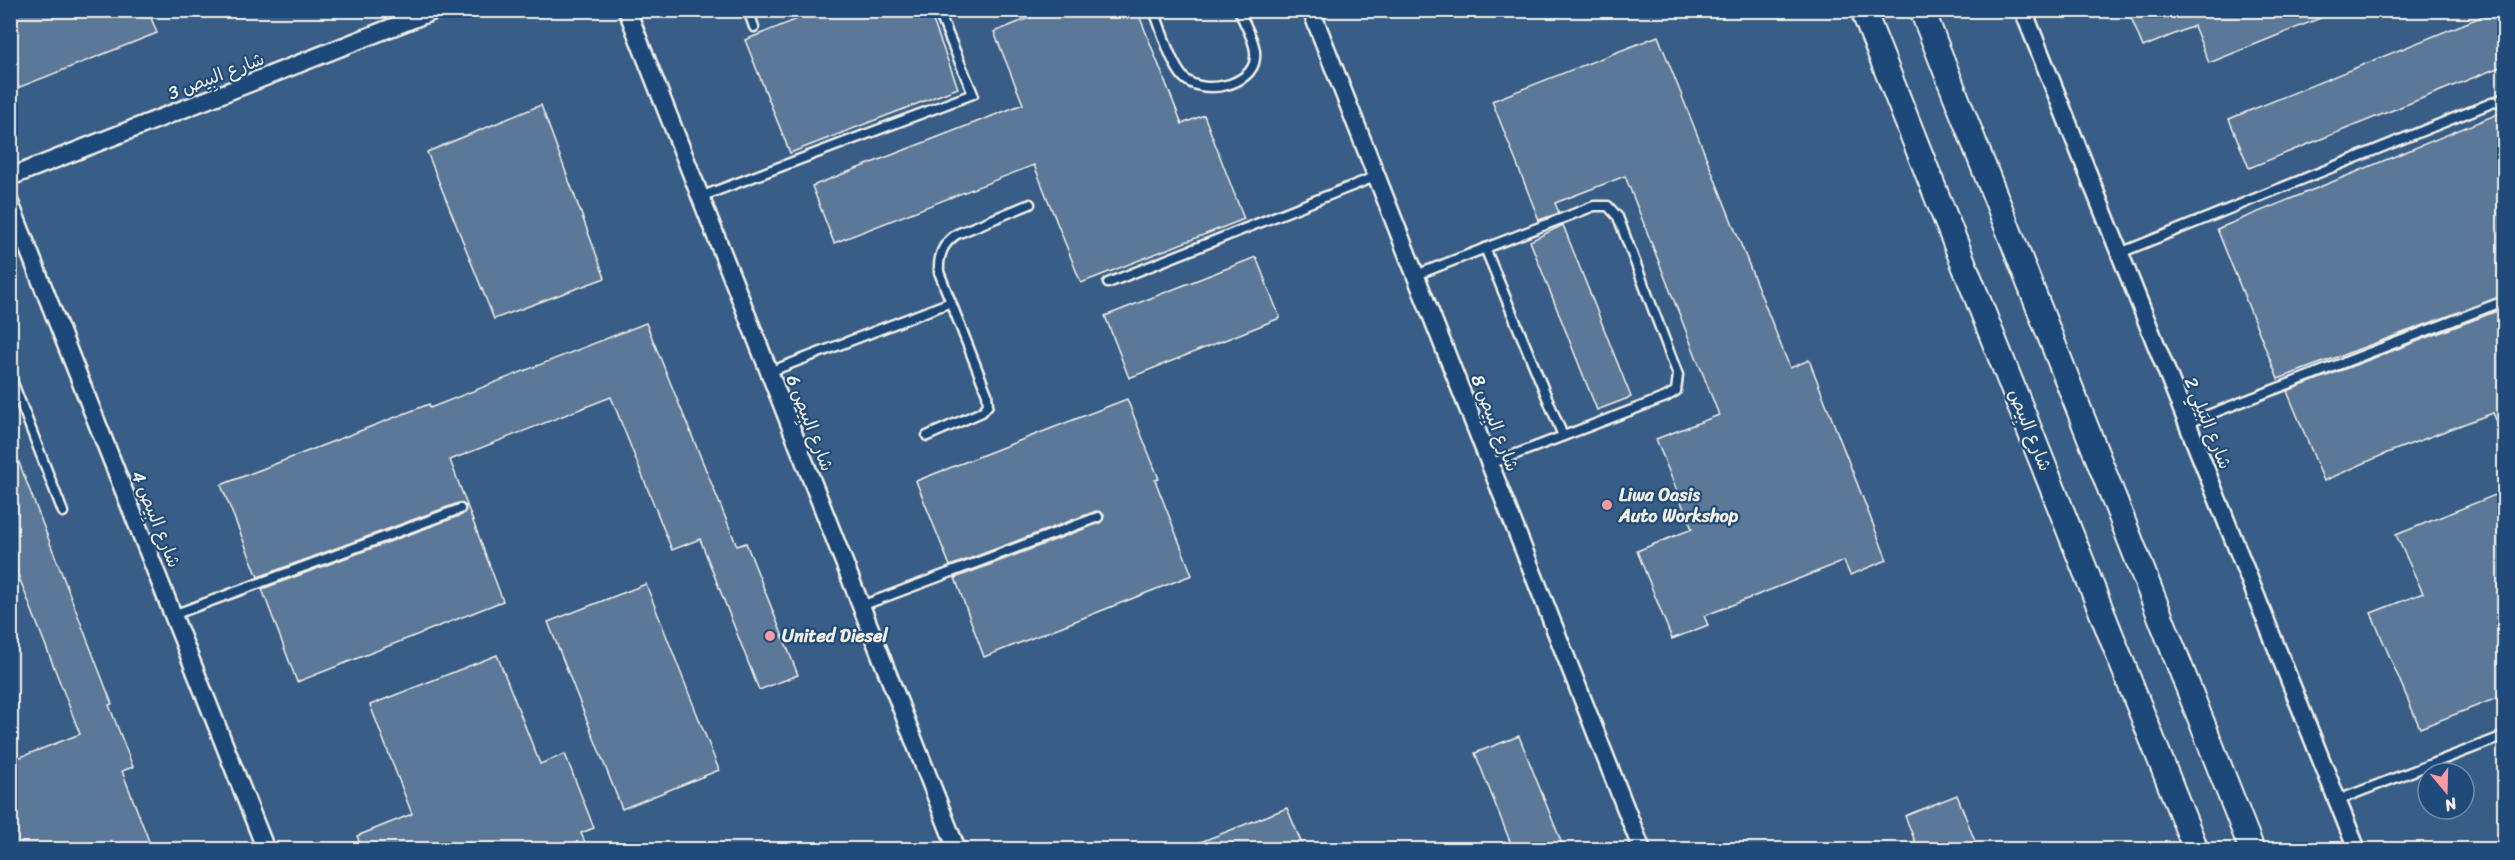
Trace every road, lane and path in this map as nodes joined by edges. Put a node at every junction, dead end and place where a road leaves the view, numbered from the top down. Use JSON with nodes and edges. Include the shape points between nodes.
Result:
{"nodes":[{"id":1,"x":436,"y":10,"type":"edge"},
{"id":2,"x":627,"y":10,"type":"edge"},
{"id":3,"x":748,"y":10,"type":"edge"},
{"id":4,"x":938,"y":10,"type":"edge"},
{"id":5,"x":1154,"y":10,"type":"edge"},
{"id":6,"x":1239,"y":10,"type":"edge"},
{"id":7,"x":1311,"y":10,"type":"edge"},
{"id":8,"x":1863,"y":10,"type":"edge"},
{"id":9,"x":1922,"y":10,"type":"edge"},
{"id":10,"x":2023,"y":10,"type":"edge"},
{"id":11,"x":754,"y":27,"type":"dead end"},
{"id":12,"x":2505,"y":98,"type":"edge"},
{"id":13,"x":1377,"y":176,"type":"junction"},
{"id":14,"x":10,"y":177,"type":"edge"},
{"id":15,"x":700,"y":197,"type":"junction"},
{"id":16,"x":10,"y":203,"type":"edge"},
{"id":17,"x":1030,"y":204,"type":"dead end"},
{"id":18,"x":1485,"y":248,"type":"junction"},
{"id":19,"x":2120,"y":253,"type":"junction"},
{"id":20,"x":1416,"y":275,"type":"junction"},
{"id":21,"x":1108,"y":283,"type":"dead end"},
{"id":22,"x":2505,"y":301,"type":"edge"},
{"id":23,"x":951,"y":302,"type":"junction"},
{"id":24,"x":769,"y":372,"type":"junction"},
{"id":25,"x":10,"y":375,"type":"edge"},
{"id":26,"x":2187,"y":423,"type":"junction"},
{"id":27,"x":927,"y":436,"type":"dead end"},
{"id":28,"x":1563,"y":436,"type":"junction"},
{"id":29,"x":1490,"y":464,"type":"junction"},
{"id":30,"x":460,"y":509,"type":"dead end"},
{"id":31,"x":63,"y":512,"type":"dead end"},
{"id":32,"x":1098,"y":517,"type":"dead end"},
{"id":33,"x":861,"y":606,"type":"junction"},
{"id":34,"x":173,"y":615,"type":"junction"},
{"id":35,"x":2505,"y":736,"type":"edge"},
{"id":36,"x":2338,"y":800,"type":"junction"},
{"id":37,"x":266,"y":849,"type":"edge"},
{"id":38,"x":957,"y":849,"type":"edge"},
{"id":39,"x":1642,"y":849,"type":"edge"},
{"id":40,"x":2196,"y":849,"type":"edge"},
{"id":41,"x":2252,"y":849,"type":"edge"},
{"id":42,"x":2357,"y":849,"type":"edge"}],
"edges":[{"from":1,"to":14,"type":"street","name":"شارع البِيص 3"},
{"from":2,"to":15,"type":"street","name":"شارع البِيص 6"},
{"from":3,"to":11,"type":"lane"},
{"from":4,"to":15,"type":"lane","via":[[973,94]]},
{"from":5,"to":6,"type":"lane","via":[[1181,75],[1193,85],[1207,88],[1243,78],[1254,65],[1255,53]]},
{"from":7,"to":13,"type":"street","name":"شارع البِيص 8"},
{"from":8,"to":40,"type":"street","name":"شارع البِيص"},
{"from":9,"to":41,"type":"street"},
{"from":10,"to":19,"type":"street","name":"شارع البَيلِي 2"},
{"from":12,"to":19,"type":"lane"},
{"from":13,"to":20,"type":"street","name":"شارع البِيص 8"},
{"from":13,"to":21,"type":"lane"},
{"from":15,"to":24,"type":"street","name":"شارع البِيص 6"},
{"from":16,"to":34,"type":"street","name":"شارع البِيص 4"},
{"from":17,"to":23,"type":"lane","via":[[949,239],[938,263]]},
{"from":18,"to":20,"type":"lane"},
{"from":18,"to":28,"type":"lane"},
{"from":18,"to":28,"type":"lane","via":[[1594,206],[1608,206],[1617,217],[1678,375],[1678,386],[1672,395]]},
{"from":19,"to":26,"type":"street","name":"شارع البَيلِي 2"},
{"from":20,"to":29,"type":"street","name":"شارع البِيص 8"},
{"from":22,"to":26,"type":"lane"},
{"from":23,"to":24,"type":"lane"},
{"from":23,"to":27,"type":"lane","via":[[988,405],[982,412]]},
{"from":24,"to":33,"type":"street","name":"شارع البِيص 6"},
{"from":25,"to":31,"type":"lane"},
{"from":26,"to":36,"type":"street","name":"شارع البَيلِي 2"},
{"from":28,"to":29,"type":"lane"},
{"from":29,"to":39,"type":"street","name":"شارع البِيص 8"},
{"from":30,"to":34,"type":"lane"},
{"from":32,"to":33,"type":"lane"},
{"from":33,"to":38,"type":"street","name":"شارع البِيص 6"},
{"from":34,"to":37,"type":"street","name":"شارع البِيص 4"},
{"from":35,"to":36,"type":"lane"},
{"from":36,"to":42,"type":"street","name":"شارع البَيلِي 2"}]}
